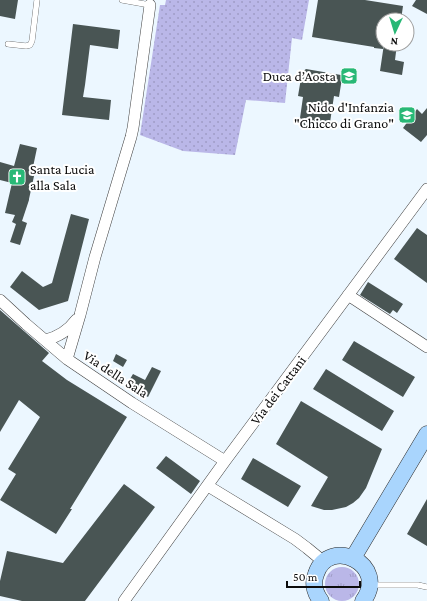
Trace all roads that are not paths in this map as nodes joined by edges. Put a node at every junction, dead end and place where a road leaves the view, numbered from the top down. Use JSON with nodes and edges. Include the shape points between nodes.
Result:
{"nodes":[{"id":1,"x":37,"y":0,"type":"edge"},
{"id":2,"x":122,"y":0,"type":"edge"},
{"id":3,"x":150,"y":2,"type":"edge"},
{"id":4,"x":8,"y":44,"type":"dead end"},
{"id":5,"x":427,"y":190,"type":"edge"},
{"id":6,"x":348,"y":295,"type":"junction"},
{"id":7,"x":0,"y":300,"type":"edge"},
{"id":8,"x":80,"y":315,"type":"junction"},
{"id":9,"x":44,"y":340,"type":"junction"},
{"id":10,"x":427,"y":347,"type":"edge"},
{"id":11,"x":67,"y":359,"type":"junction"},
{"id":12,"x":427,"y":434,"type":"edge"},
{"id":13,"x":225,"y":461,"type":"junction"},
{"id":14,"x":208,"y":486,"type":"junction"},
{"id":15,"x":353,"y":558,"type":"junction"},
{"id":16,"x":324,"y":562,"type":"junction"},
{"id":17,"x":369,"y":585,"type":"junction"},
{"id":18,"x":427,"y":587,"type":"edge"},
{"id":19,"x":124,"y":601,"type":"edge"},
{"id":20,"x":321,"y":601,"type":"edge"},
{"id":21,"x":363,"y":601,"type":"edge"}],
"edges":[{"from":1,"to":4,"type":"lane","via":[[30,45]]},
{"from":2,"to":3,"type":"lane"},
{"from":3,"to":8,"type":"street","via":[[133,128]]},
{"from":5,"to":6,"type":"street","name":"Via dei Cattani"},
{"from":6,"to":10,"type":"street"},
{"from":6,"to":13,"type":"street","name":"Via dei Cattani"},
{"from":7,"to":9,"type":"street","name":"Via della Sala"},
{"from":8,"to":9,"type":"street","via":[[66,331]]},
{"from":8,"to":11,"type":"street"},
{"from":9,"to":11,"type":"street","name":"Via della Sala"},
{"from":11,"to":13,"type":"street","name":"Via della Sala"},
{"from":12,"to":15,"type":"street"},
{"from":13,"to":14,"type":"street","name":"Via dei Cattani"},
{"from":14,"to":16,"type":"street","via":[[294,539]]},
{"from":14,"to":19,"type":"street","name":"Via dei Cattani"},
{"from":15,"to":16,"type":"street","via":[[338,556]]},
{"from":15,"to":17,"type":"street","via":[[365,568]]},
{"from":16,"to":20,"type":"street","via":[[314,581],[316,593]]},
{"from":17,"to":18,"type":"lane"},
{"from":17,"to":21,"type":"street"}]}
